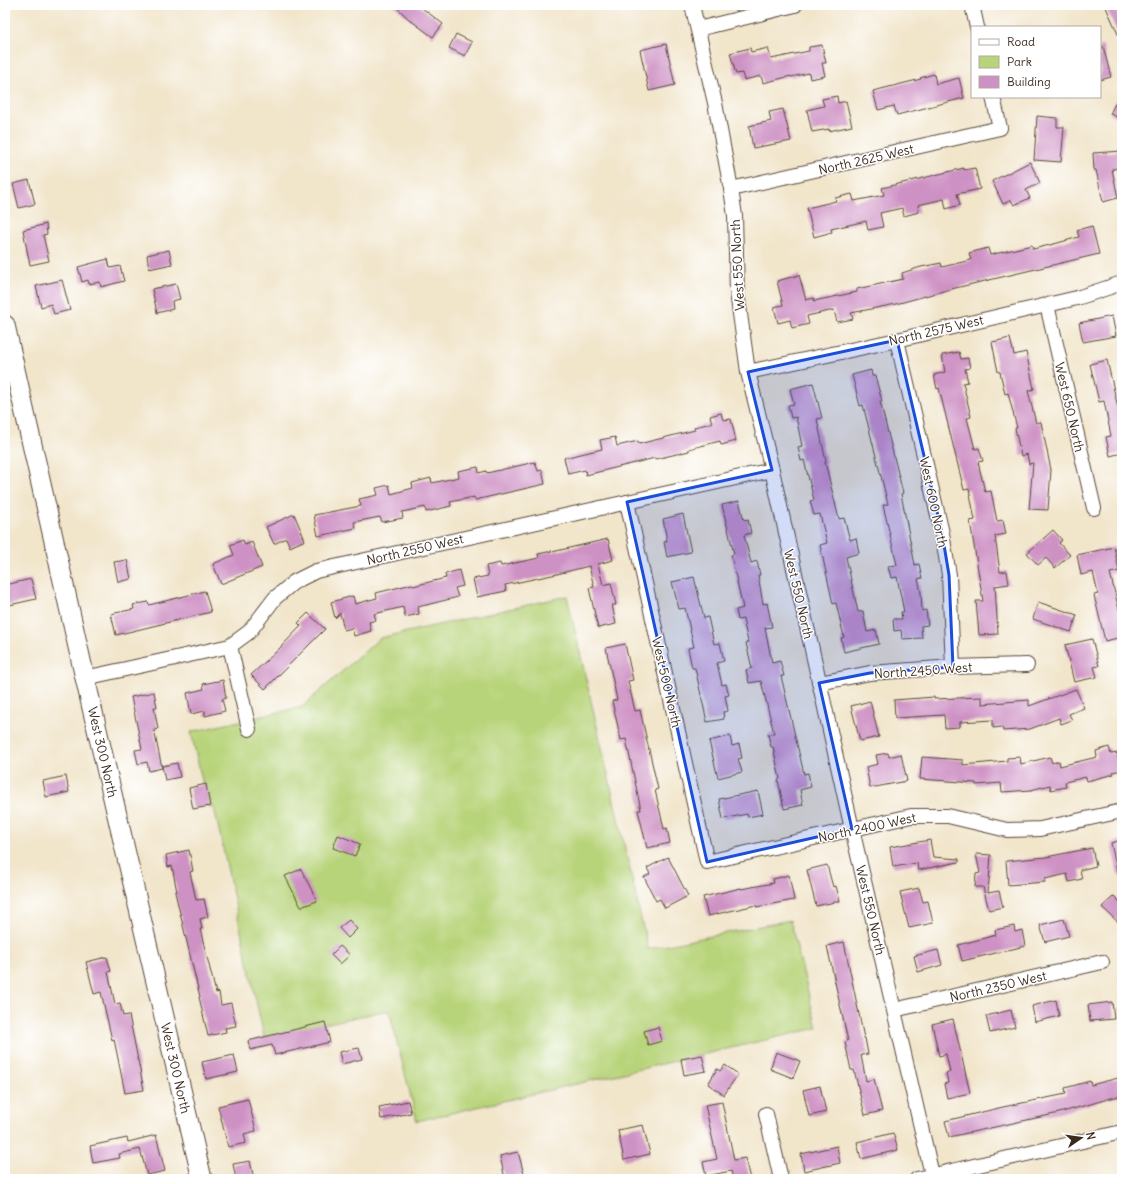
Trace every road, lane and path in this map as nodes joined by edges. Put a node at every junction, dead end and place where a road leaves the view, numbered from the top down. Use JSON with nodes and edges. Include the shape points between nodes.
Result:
{"nodes":[{"id":1,"x":692,"y":5,"type":"edge"},
{"id":2,"x":795,"y":5,"type":"edge"},
{"id":3,"x":972,"y":5,"type":"edge"},
{"id":4,"x":977,"y":26,"type":"edge"},
{"id":5,"x":698,"y":29,"type":"junction"},
{"id":6,"x":993,"y":98,"type":"edge"},
{"id":7,"x":731,"y":189,"type":"junction"},
{"id":8,"x":1122,"y":283,"type":"edge"},
{"id":9,"x":1046,"y":305,"type":"junction"},
{"id":10,"x":5,"y":324,"type":"edge"},
{"id":11,"x":897,"y":340,"type":"junction"},
{"id":12,"x":748,"y":372,"type":"junction"},
{"id":13,"x":772,"y":470,"type":"junction"},
{"id":14,"x":627,"y":502,"type":"junction"},
{"id":15,"x":1094,"y":508,"type":"dead end"},
{"id":16,"x":230,"y":646,"type":"junction"},
{"id":17,"x":1027,"y":665,"type":"dead end"},
{"id":18,"x":953,"y":667,"type":"junction"},
{"id":19,"x":85,"y":678,"type":"junction"},
{"id":20,"x":819,"y":683,"type":"junction"},
{"id":21,"x":249,"y":728,"type":"dead end"},
{"id":22,"x":1122,"y":810,"type":"edge"},
{"id":23,"x":852,"y":830,"type":"junction"},
{"id":24,"x":707,"y":862,"type":"joint"},
{"id":25,"x":1102,"y":962,"type":"dead end"},
{"id":26,"x":894,"y":1010,"type":"junction"},
{"id":27,"x":766,"y":1114,"type":"dead end"},
{"id":28,"x":1122,"y":1132,"type":"edge"},
{"id":29,"x":932,"y":1177,"type":"edge"},
{"id":30,"x":202,"y":1179,"type":"edge"},
{"id":31,"x":781,"y":1179,"type":"edge"},
{"id":32,"x":916,"y":1179,"type":"edge"}],
"edges":[{"from":1,"to":5,"type":"street","name":"West 550 North"},
{"from":2,"to":5,"type":"street"},
{"from":3,"to":4,"type":"street"},
{"from":5,"to":7,"type":"street","name":"West 550 North"},
{"from":6,"to":7,"type":"street","name":"North 2625 West","via":[[1000,128]]},
{"from":7,"to":12,"type":"street","name":"West 550 North","via":[[735,216],[737,292]]},
{"from":8,"to":9,"type":"street","name":"North 2575 West","via":[[1078,298]]},
{"from":9,"to":11,"type":"street","name":"North 2575 West"},
{"from":9,"to":15,"type":"street","name":"West 650 North"},
{"from":10,"to":19,"type":"main road","name":"West 300 North"},
{"from":11,"to":12,"type":"street","name":"North 2575 West"},
{"from":11,"to":18,"type":"street","name":"West 600 North","via":[[949,575]]},
{"from":12,"to":13,"type":"street","name":"West 550 North"},
{"from":13,"to":14,"type":"street","name":"North 2550 West"},
{"from":13,"to":20,"type":"street","name":"West 550 North"},
{"from":14,"to":16,"type":"street","name":"North 2550 West","via":[[316,571],[294,582],[275,598],[249,632]]},
{"from":14,"to":24,"type":"street","name":"West 500 North"},
{"from":16,"to":19,"type":"street","name":"North 2550 West"},
{"from":16,"to":21,"type":"street"},
{"from":17,"to":18,"type":"street","name":"North 2450 West"},
{"from":18,"to":20,"type":"street","name":"North 2450 West","via":[[870,673]]},
{"from":19,"to":30,"type":"main road","name":"West 300 North"},
{"from":20,"to":23,"type":"street","name":"West 550 North"},
{"from":22,"to":23,"type":"street","name":"North 2400 West","via":[[1040,829],[1007,830],[948,816],[911,816]]},
{"from":23,"to":24,"type":"street","name":"North 2400 West"},
{"from":23,"to":26,"type":"street","name":"West 550 North"},
{"from":25,"to":26,"type":"street","name":"North 2350 West"},
{"from":26,"to":29,"type":"street","name":"West 550 North"},
{"from":27,"to":31,"type":"street"},
{"from":28,"to":29,"type":"street"},
{"from":29,"to":32,"type":"street"}]}
